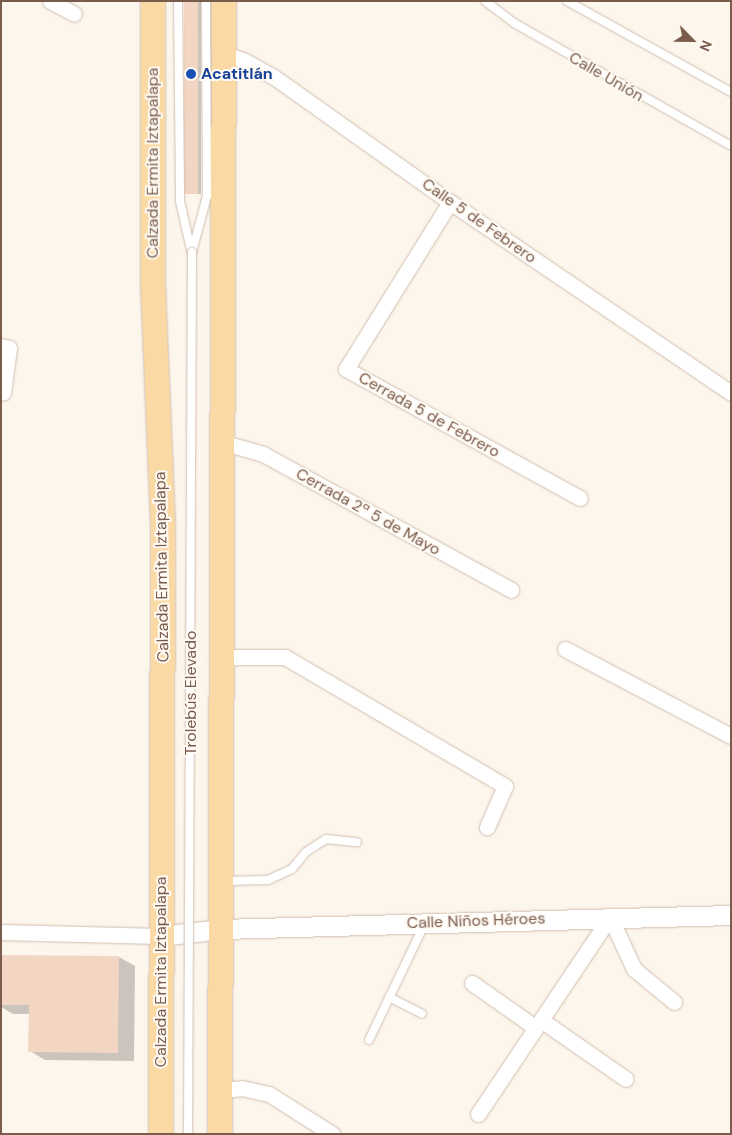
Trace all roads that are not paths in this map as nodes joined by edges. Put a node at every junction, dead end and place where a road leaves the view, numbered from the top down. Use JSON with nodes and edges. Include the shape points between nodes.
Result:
{"nodes":[{"id":1,"x":50,"y":1,"type":"edge"},
{"id":2,"x":153,"y":1,"type":"edge"},
{"id":3,"x":178,"y":1,"type":"edge"},
{"id":4,"x":206,"y":1,"type":"edge"},
{"id":5,"x":224,"y":1,"type":"edge"},
{"id":6,"x":485,"y":1,"type":"edge"},
{"id":7,"x":567,"y":1,"type":"edge"},
{"id":8,"x":74,"y":14,"type":"dead end"},
{"id":9,"x":225,"y":54,"type":"junction"},
{"id":10,"x":731,"y":92,"type":"edge"},
{"id":11,"x":731,"y":146,"type":"edge"},
{"id":12,"x":450,"y":202,"type":"junction"},
{"id":13,"x":192,"y":252,"type":"junction"},
{"id":14,"x":1,"y":346,"type":"edge"},
{"id":15,"x":3,"y":393,"type":"dead end"},
{"id":16,"x":731,"y":393,"type":"edge"},
{"id":17,"x":221,"y":442,"type":"junction"},
{"id":18,"x":580,"y":498,"type":"dead end"},
{"id":19,"x":511,"y":590,"type":"dead end"},
{"id":20,"x":565,"y":649,"type":"dead end"},
{"id":21,"x":222,"y":657,"type":"junction"},
{"id":22,"x":731,"y":736,"type":"edge"},
{"id":23,"x":487,"y":827,"type":"dead end"},
{"id":24,"x":357,"y":842,"type":"dead end"},
{"id":25,"x":222,"y":881,"type":"junction"},
{"id":26,"x":731,"y":915,"type":"edge"},
{"id":27,"x":610,"y":917,"type":"junction"},
{"id":28,"x":1,"y":921,"type":"edge"},
{"id":29,"x":425,"y":923,"type":"junction"},
{"id":30,"x":222,"y":929,"type":"junction"},
{"id":31,"x":1,"y":932,"type":"edge"},
{"id":32,"x":19,"y":932,"type":"junction"},
{"id":33,"x":161,"y":936,"type":"junction"},
{"id":34,"x":472,"y":982,"type":"dead end"},
{"id":35,"x":390,"y":997,"type":"junction"},
{"id":36,"x":674,"y":1002,"type":"dead end"},
{"id":37,"x":422,"y":1014,"type":"dead end"},
{"id":38,"x":539,"y":1024,"type":"junction"},
{"id":39,"x":369,"y":1040,"type":"dead end"},
{"id":40,"x":626,"y":1079,"type":"dead end"},
{"id":41,"x":221,"y":1090,"type":"junction"},
{"id":42,"x":478,"y":1114,"type":"dead end"},
{"id":43,"x":160,"y":1134,"type":"edge"},
{"id":44,"x":188,"y":1134,"type":"edge"},
{"id":45,"x":220,"y":1134,"type":"edge"},
{"id":46,"x":332,"y":1134,"type":"edge"}],
"edges":[{"from":1,"to":8,"type":"street"},
{"from":2,"to":33,"type":"main road","name":"Calzada Ermita Iztapalapa","via":[[153,286],[163,526]]},
{"from":3,"to":13,"type":"lane","name":"Trolebús Elevado","via":[[180,202]]},
{"from":4,"to":13,"type":"lane","name":"Trolebús Elevado","via":[[207,196]]},
{"from":5,"to":9,"type":"main road"},
{"from":6,"to":11,"type":"lane","name":"Calle Unión","via":[[522,28]]},
{"from":7,"to":10,"type":"lane"},
{"from":9,"to":12,"type":"street","name":"Calle 5 de Febrero","via":[[274,77]]},
{"from":9,"to":17,"type":"main road"},
{"from":12,"to":16,"type":"street","name":"Calle 5 de Febrero"},
{"from":12,"to":18,"type":"street","name":"Cerrada 5 de Febrero","via":[[346,369]]},
{"from":13,"to":44,"type":"lane","name":"Trolebús Elevado","bridge":true},
{"from":14,"to":15,"type":"street","via":[[9,348]]},
{"from":17,"to":19,"type":"street","name":"Cerrada 2ª 5 de Mayo","via":[[263,454]]},
{"from":17,"to":21,"type":"main road"},
{"from":20,"to":22,"type":"street"},
{"from":21,"to":23,"type":"street","via":[[285,657],[505,786]]},
{"from":21,"to":25,"type":"main road"},
{"from":24,"to":25,"type":"lane","via":[[326,840],[306,852],[292,869],[268,880]]},
{"from":25,"to":30,"type":"main road"},
{"from":26,"to":27,"type":"street","name":"Calle Niños Héroes"},
{"from":27,"to":29,"type":"street","name":"Calle Niños Héroes"},
{"from":27,"to":36,"type":"street","via":[[634,968]]},
{"from":27,"to":38,"type":"street"},
{"from":28,"to":32,"type":"street"},
{"from":29,"to":30,"type":"street","name":"Calle Niños Héroes"},
{"from":29,"to":35,"type":"lane"},
{"from":30,"to":33,"type":"street","name":"Calle Niños Héroes"},
{"from":30,"to":41,"type":"main road"},
{"from":31,"to":32,"type":"street"},
{"from":32,"to":33,"type":"street"},
{"from":33,"to":43,"type":"main road","name":"Calzada Ermita Iztapalapa"},
{"from":34,"to":38,"type":"street"},
{"from":35,"to":37,"type":"lane"},
{"from":35,"to":39,"type":"lane"},
{"from":38,"to":40,"type":"street"},
{"from":38,"to":42,"type":"street"},
{"from":41,"to":45,"type":"main road"},
{"from":41,"to":46,"type":"street","via":[[242,1088],[269,1094]]}]}
